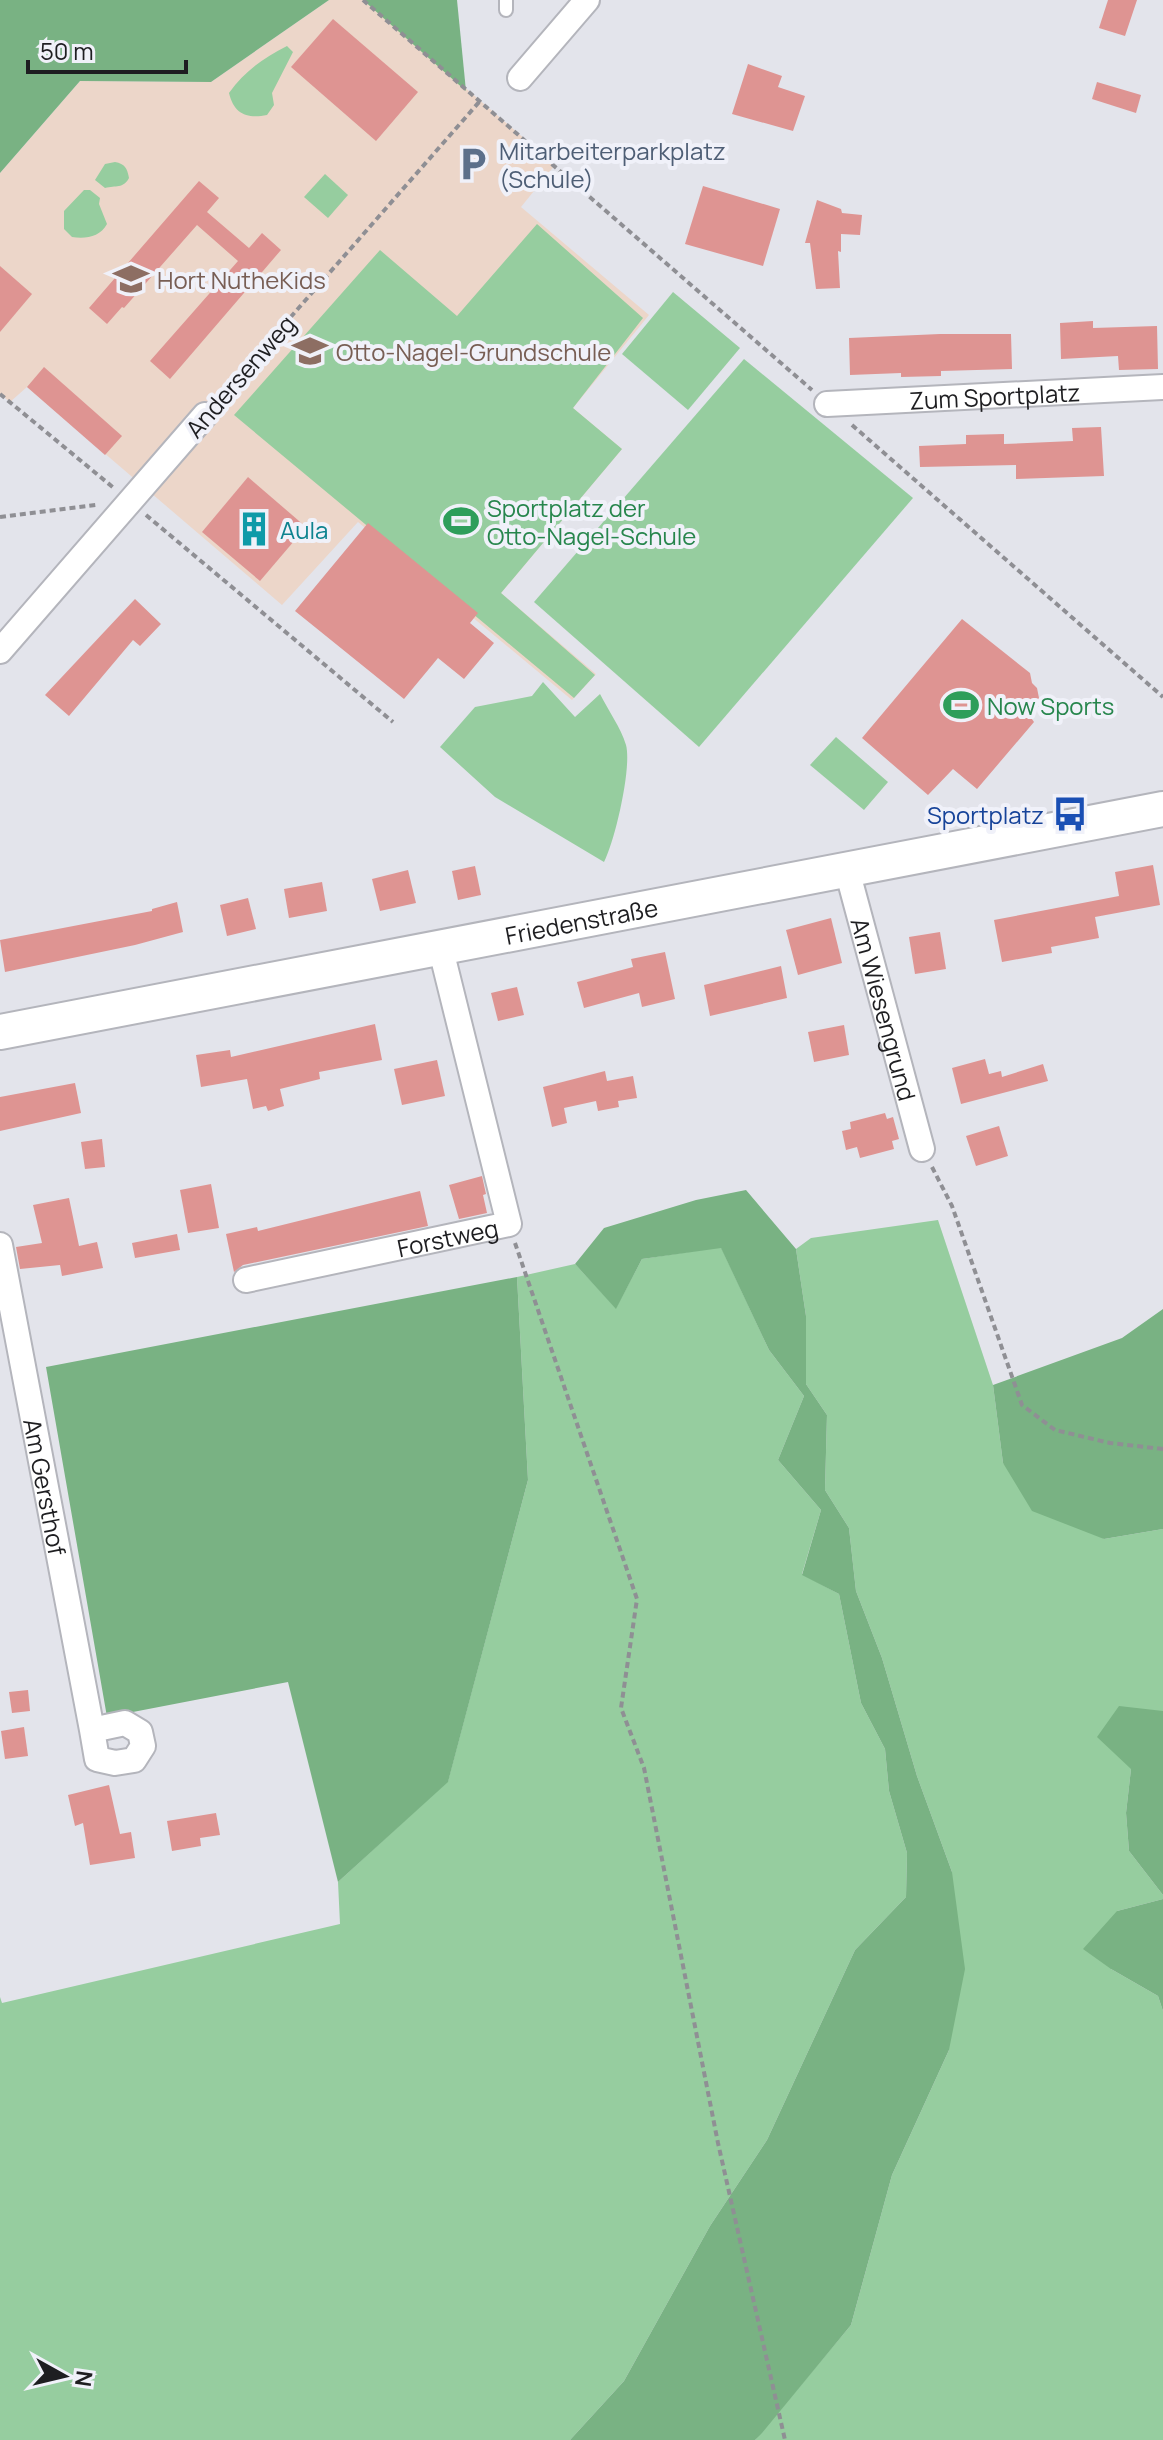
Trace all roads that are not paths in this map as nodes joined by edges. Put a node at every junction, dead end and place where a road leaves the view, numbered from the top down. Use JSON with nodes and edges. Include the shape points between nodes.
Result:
{"nodes":[{"id":1,"x":587,"y":0,"type":"edge"},
{"id":2,"x":520,"y":78,"type":"dead end"},
{"id":3,"x":1163,"y":387,"type":"edge"},
{"id":4,"x":827,"y":404,"type":"dead end"},
{"id":5,"x":205,"y":415,"type":"road end"},
{"id":6,"x":0,"y":651,"type":"edge"},
{"id":7,"x":1163,"y":809,"type":"edge"},
{"id":8,"x":847,"y":870,"type":"junction"},
{"id":9,"x":440,"y":946,"type":"junction"},
{"id":10,"x":0,"y":1032,"type":"edge"},
{"id":11,"x":922,"y":1149,"type":"road end"},
{"id":12,"x":0,"y":1245,"type":"edge"},
{"id":13,"x":246,"y":1280,"type":"dead end"},
{"id":14,"x":92,"y":1730,"type":"dead end"}],
"edges":[{"from":1,"to":2,"type":"street"},
{"from":3,"to":4,"type":"street","name":"Zum Sportplatz"},
{"from":5,"to":6,"type":"street","name":"Andersenweg"},
{"from":7,"to":8,"type":"main road","name":"Friedenstraße"},
{"from":8,"to":9,"type":"main road","name":"Friedenstraße"},
{"from":8,"to":11,"type":"street","name":"Am Wiesengrund"},
{"from":9,"to":10,"type":"main road","name":"Friedenstraße"},
{"from":9,"to":13,"type":"street","name":"Forstweg","via":[[509,1224]]},
{"from":12,"to":14,"type":"street","name":"Am Gersthof"}]}
